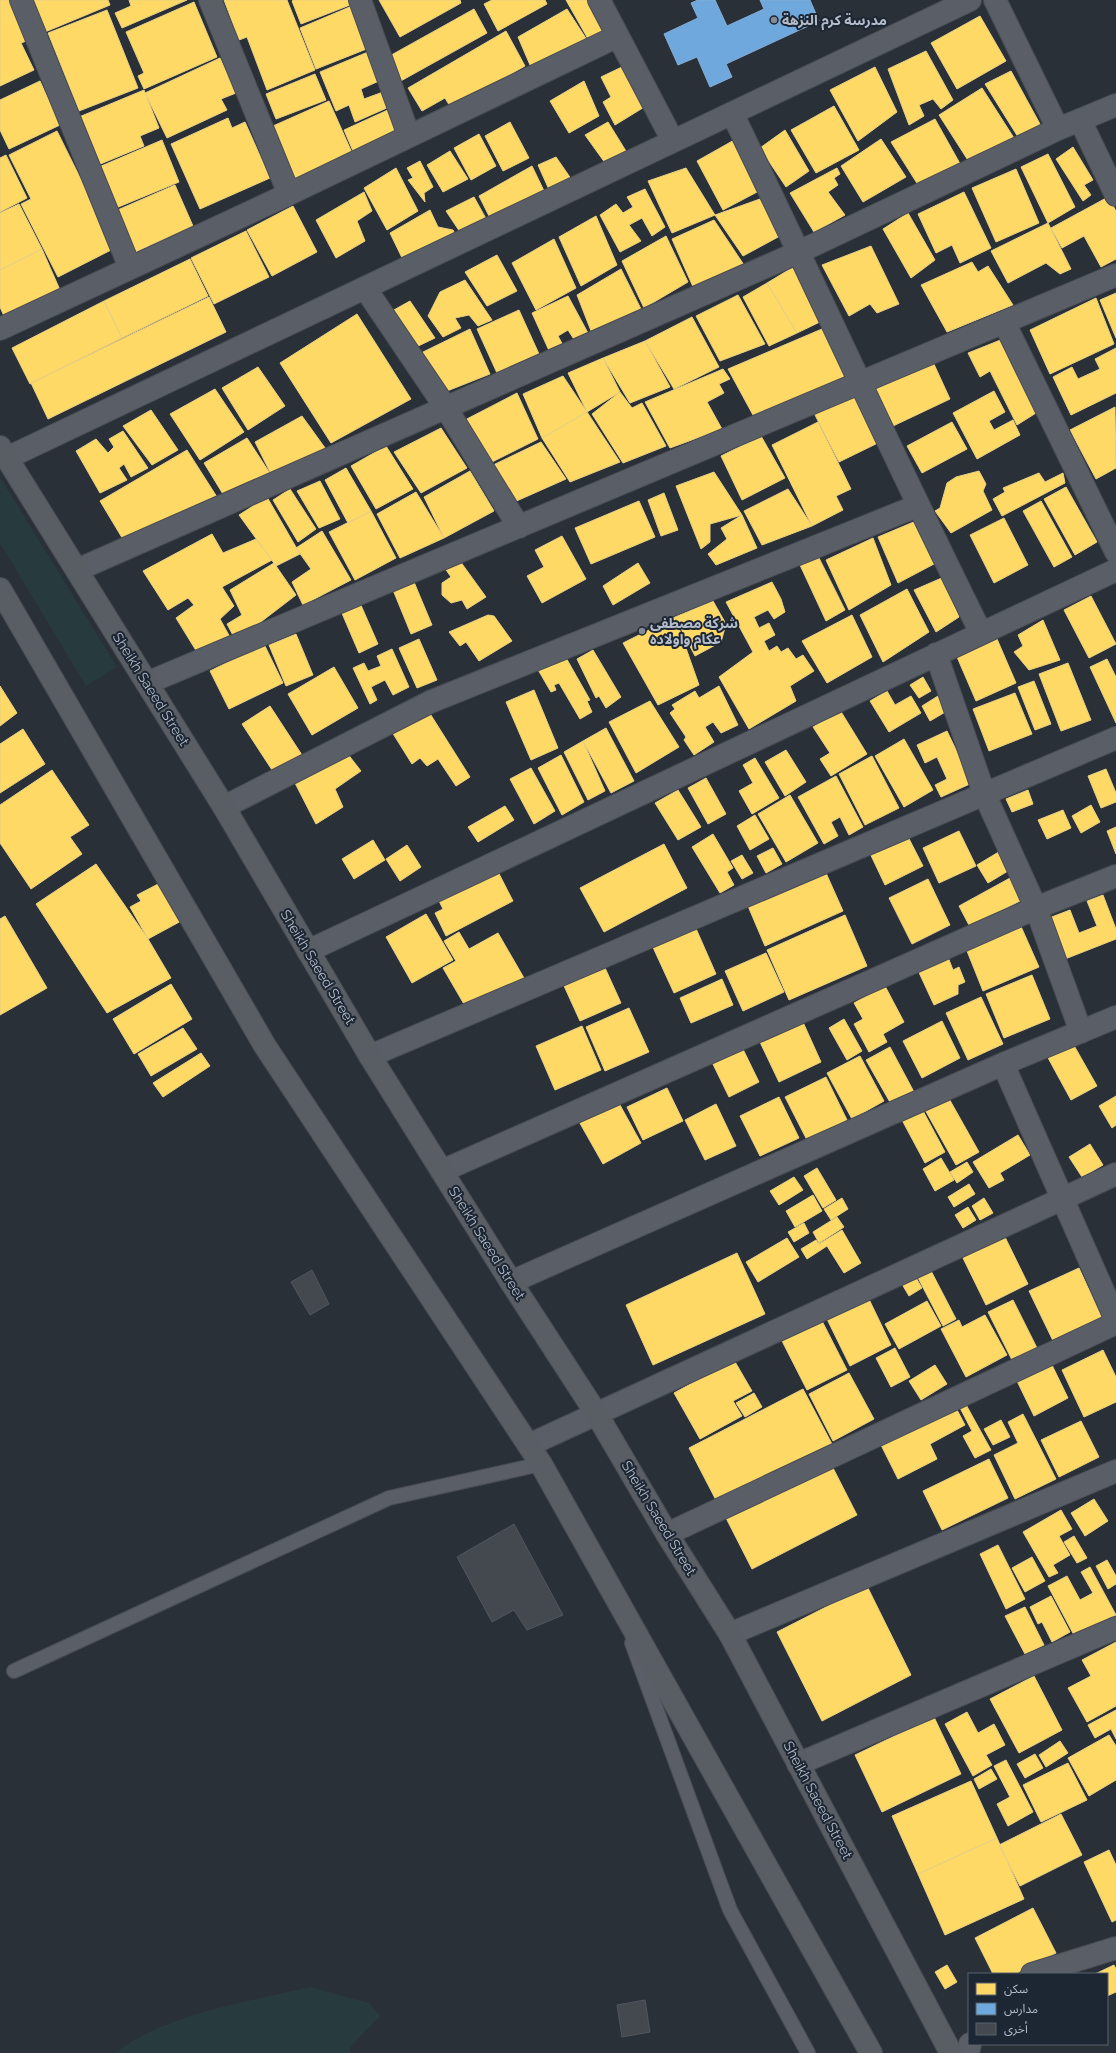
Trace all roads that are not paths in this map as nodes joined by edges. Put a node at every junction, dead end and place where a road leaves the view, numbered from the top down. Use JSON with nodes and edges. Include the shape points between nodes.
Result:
{"nodes":[{"id":1,"x":21,"y":0,"type":"edge"},
{"id":2,"x":210,"y":0,"type":"edge"},
{"id":3,"x":360,"y":0,"type":"edge"},
{"id":4,"x":599,"y":0,"type":"edge"},
{"id":5,"x":970,"y":0,"type":"edge"},
{"id":6,"x":995,"y":0,"type":"edge"},
{"id":7,"x":618,"y":36,"type":"junction"},
{"id":8,"x":1116,"y":105,"type":"edge"},
{"id":9,"x":732,"y":113,"type":"junction"},
{"id":10,"x":1080,"y":120,"type":"junction"},
{"id":11,"x":1058,"y":128,"type":"junction"},
{"id":12,"x":409,"y":136,"type":"junction"},
{"id":13,"x":673,"y":141,"type":"junction"},
{"id":14,"x":289,"y":194,"type":"junction"},
{"id":15,"x":1116,"y":195,"type":"edge"},
{"id":16,"x":799,"y":252,"type":"junction"},
{"id":17,"x":130,"y":268,"type":"junction"},
{"id":18,"x":1116,"y":275,"type":"edge"},
{"id":19,"x":365,"y":288,"type":"junction"},
{"id":20,"x":1004,"y":322,"type":"junction"},
{"id":21,"x":0,"y":329,"type":"edge"},
{"id":22,"x":859,"y":382,"type":"junction"},
{"id":23,"x":446,"y":408,"type":"junction"},
{"id":24,"x":4,"y":452,"type":"edge"},
{"id":25,"x":918,"y":506,"type":"junction"},
{"id":26,"x":519,"y":527,"type":"junction"},
{"id":27,"x":1116,"y":552,"type":"edge"},
{"id":28,"x":77,"y":570,"type":"junction"},
{"id":29,"x":1116,"y":570,"type":"edge"},
{"id":30,"x":0,"y":589,"type":"edge"},
{"id":31,"x":981,"y":633,"type":"junction"},
{"id":32,"x":936,"y":654,"type":"junction"},
{"id":33,"x":147,"y":683,"type":"junction"},
{"id":34,"x":1116,"y":738,"type":"edge"},
{"id":35,"x":984,"y":793,"type":"junction"},
{"id":36,"x":224,"y":807,"type":"junction"},
{"id":37,"x":1116,"y":876,"type":"edge"},
{"id":38,"x":1036,"y":908,"type":"junction"},
{"id":39,"x":308,"y":951,"type":"junction"},
{"id":40,"x":1116,"y":1017,"type":"edge"},
{"id":41,"x":1081,"y":1032,"type":"junction"},
{"id":42,"x":370,"y":1056,"type":"junction"},
{"id":43,"x":1003,"y":1064,"type":"junction"},
{"id":44,"x":442,"y":1171,"type":"junction"},
{"id":45,"x":1116,"y":1174,"type":"edge"},
{"id":46,"x":1061,"y":1199,"type":"junction"},
{"id":47,"x":511,"y":1282,"type":"junction"},
{"id":48,"x":1116,"y":1320,"type":"edge"},
{"id":49,"x":1116,"y":1323,"type":"edge"},
{"id":50,"x":596,"y":1413,"type":"junction"},
{"id":51,"x":529,"y":1445,"type":"junction"},
{"id":52,"x":541,"y":1464,"type":"junction"},
{"id":53,"x":1116,"y":1471,"type":"edge"},
{"id":54,"x":667,"y":1534,"type":"junction"},
{"id":55,"x":611,"y":1586,"type":"junction"},
{"id":56,"x":1116,"y":1628,"type":"edge"},
{"id":57,"x":730,"y":1634,"type":"junction"},
{"id":58,"x":14,"y":1671,"type":"dead end"},
{"id":59,"x":798,"y":1764,"type":"junction"},
{"id":60,"x":1116,"y":1948,"type":"edge"},
{"id":61,"x":1035,"y":1973,"type":"edge"},
{"id":62,"x":808,"y":2053,"type":"edge"},
{"id":63,"x":871,"y":2053,"type":"edge"},
{"id":64,"x":951,"y":2053,"type":"edge"}],
"edges":[{"from":1,"to":17,"type":"street"},
{"from":2,"to":14,"type":"street"},
{"from":3,"to":12,"type":"street"},
{"from":4,"to":7,"type":"street"},
{"from":5,"to":9,"type":"street"},
{"from":6,"to":11,"type":"street"},
{"from":7,"to":12,"type":"street"},
{"from":7,"to":13,"type":"street"},
{"from":8,"to":10,"type":"street"},
{"from":9,"to":13,"type":"street"},
{"from":9,"to":16,"type":"street"},
{"from":10,"to":11,"type":"street"},
{"from":10,"to":15,"type":"street"},
{"from":11,"to":16,"type":"street"},
{"from":12,"to":14,"type":"street"},
{"from":13,"to":19,"type":"street"},
{"from":14,"to":17,"type":"street"},
{"from":16,"to":22,"type":"street"},
{"from":16,"to":23,"type":"street"},
{"from":17,"to":21,"type":"street"},
{"from":18,"to":20,"type":"street"},
{"from":19,"to":23,"type":"street"},
{"from":19,"to":24,"type":"street"},
{"from":20,"to":22,"type":"street"},
{"from":20,"to":27,"type":"street"},
{"from":22,"to":25,"type":"street"},
{"from":22,"to":26,"type":"street"},
{"from":23,"to":26,"type":"street"},
{"from":23,"to":28,"type":"street"},
{"from":24,"to":28,"type":"main road","name":"Sheikh Saeed Street"},
{"from":25,"to":31,"type":"street"},
{"from":25,"to":36,"type":"street","via":[[430,702]]},
{"from":26,"to":33,"type":"street"},
{"from":28,"to":33,"type":"main road","name":"Sheikh Saeed Street"},
{"from":29,"to":31,"type":"street"},
{"from":30,"to":51,"type":"main road","via":[[266,1046]]},
{"from":31,"to":32,"type":"street"},
{"from":32,"to":35,"type":"street"},
{"from":32,"to":39,"type":"street"},
{"from":33,"to":36,"type":"main road","name":"Sheikh Saeed Street"},
{"from":34,"to":35,"type":"street"},
{"from":35,"to":38,"type":"street"},
{"from":35,"to":42,"type":"street"},
{"from":36,"to":39,"type":"main road","name":"Sheikh Saeed Street"},
{"from":37,"to":38,"type":"street"},
{"from":38,"to":41,"type":"street"},
{"from":38,"to":44,"type":"street"},
{"from":39,"to":42,"type":"main road","name":"Sheikh Saeed Street"},
{"from":40,"to":41,"type":"street"},
{"from":41,"to":43,"type":"street"},
{"from":42,"to":44,"type":"main road","name":"Sheikh Saeed Street"},
{"from":43,"to":46,"type":"street"},
{"from":43,"to":47,"type":"street"},
{"from":44,"to":47,"type":"main road","name":"Sheikh Saeed Street"},
{"from":45,"to":46,"type":"street"},
{"from":46,"to":48,"type":"street"},
{"from":46,"to":50,"type":"street"},
{"from":47,"to":50,"type":"main road","name":"Sheikh Saeed Street"},
{"from":49,"to":54,"type":"street"},
{"from":50,"to":51,"type":"street"},
{"from":50,"to":54,"type":"main road","name":"Sheikh Saeed Street"},
{"from":51,"to":52,"type":"main road"},
{"from":52,"to":55,"type":"main road"},
{"from":52,"to":58,"type":"lane","via":[[389,1498]]},
{"from":53,"to":57,"type":"street"},
{"from":54,"to":57,"type":"main road","name":"Sheikh Saeed Street"},
{"from":55,"to":62,"type":"lane","via":[[730,1910]]},
{"from":55,"to":63,"type":"main road"},
{"from":56,"to":59,"type":"street"},
{"from":57,"to":59,"type":"main road","name":"Sheikh Saeed Street"},
{"from":59,"to":64,"type":"main road","name":"Sheikh Saeed Street"},
{"from":60,"to":61,"type":"street"}]}
